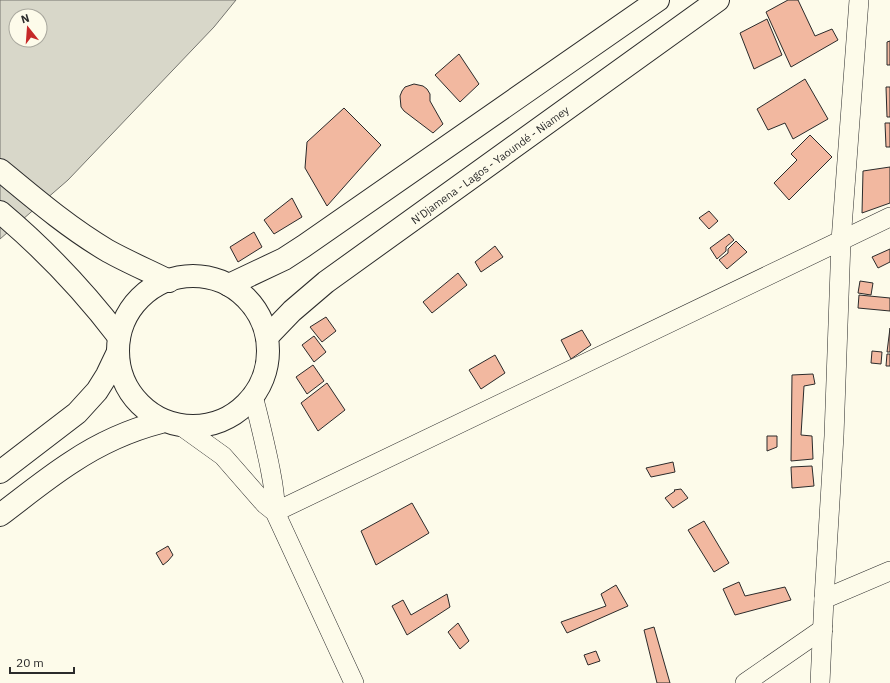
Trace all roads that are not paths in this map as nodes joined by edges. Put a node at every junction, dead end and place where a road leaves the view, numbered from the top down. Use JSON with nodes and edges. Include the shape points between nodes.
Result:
{"nodes":[{"id":1,"x":658,"y":0,"type":"edge"},
{"id":2,"x":718,"y":0,"type":"edge"},
{"id":3,"x":859,"y":0,"type":"edge"},
{"id":4,"x":0,"y":170,"type":"edge"},
{"id":5,"x":0,"y":212,"type":"edge"},
{"id":6,"x":890,"y":217,"type":"edge"},
{"id":7,"x":841,"y":241,"type":"junction"},
{"id":8,"x":169,"y":281,"type":"junction"},
{"id":9,"x":229,"y":285,"type":"junction"},
{"id":10,"x":267,"y":337,"type":"junction"},
{"id":11,"x":119,"y":344,"type":"junction"},
{"id":12,"x":253,"y":396,"type":"junction"},
{"id":13,"x":161,"y":422,"type":"junction"},
{"id":14,"x":184,"y":428,"type":"junction"},
{"id":15,"x":0,"y":472,"type":"edge"},
{"id":16,"x":275,"y":512,"type":"junction"},
{"id":17,"x":0,"y":515,"type":"edge"},
{"id":18,"x":890,"y":570,"type":"edge"},
{"id":19,"x":824,"y":599,"type":"junction"},
{"id":20,"x":823,"y":628,"type":"junction"},
{"id":21,"x":354,"y":683,"type":"edge"},
{"id":22,"x":745,"y":683,"type":"edge"},
{"id":23,"x":820,"y":683,"type":"edge"}],
"edges":[{"from":1,"to":9,"type":"main road","via":[[304,246],[284,259]]},
{"from":2,"to":10,"type":"main road","name":"N'Djamena - Lagos - Yaoundé - Niamey","via":[[326,282]]},
{"from":3,"to":7,"type":"street"},
{"from":4,"to":8,"type":"main road","via":[[56,216],[84,235],[109,251]]},
{"from":5,"to":11,"type":"main road","via":[[63,270],[97,308]]},
{"from":6,"to":7,"type":"street"},
{"from":7,"to":16,"type":"street"},
{"from":7,"to":19,"type":"street","via":[[834,436]]},
{"from":8,"to":9,"type":"main road","via":[[199,276]]},
{"from":8,"to":11,"type":"main road","via":[[142,296],[132,308],[124,322]]},
{"from":9,"to":10,"type":"main road","via":[[254,307]]},
{"from":10,"to":12,"type":"main road","via":[[269,353],[266,368],[262,383]]},
{"from":11,"to":13,"type":"main road","via":[[120,367],[124,382],[132,396]]},
{"from":11,"to":15,"type":"main road","via":[[97,391],[77,412]]},
{"from":12,"to":14,"type":"main road","via":[[243,407],[216,423]]},
{"from":12,"to":16,"type":"street","via":[[274,487]]},
{"from":13,"to":14,"type":"main road","via":[[170,422]]},
{"from":13,"to":17,"type":"main road","via":[[140,427],[72,461]]},
{"from":14,"to":16,"type":"street","via":[[222,456]]},
{"from":16,"to":21,"type":"street"},
{"from":18,"to":19,"type":"street"},
{"from":19,"to":20,"type":"street"},
{"from":20,"to":22,"type":"street"},
{"from":20,"to":23,"type":"street"}]}
